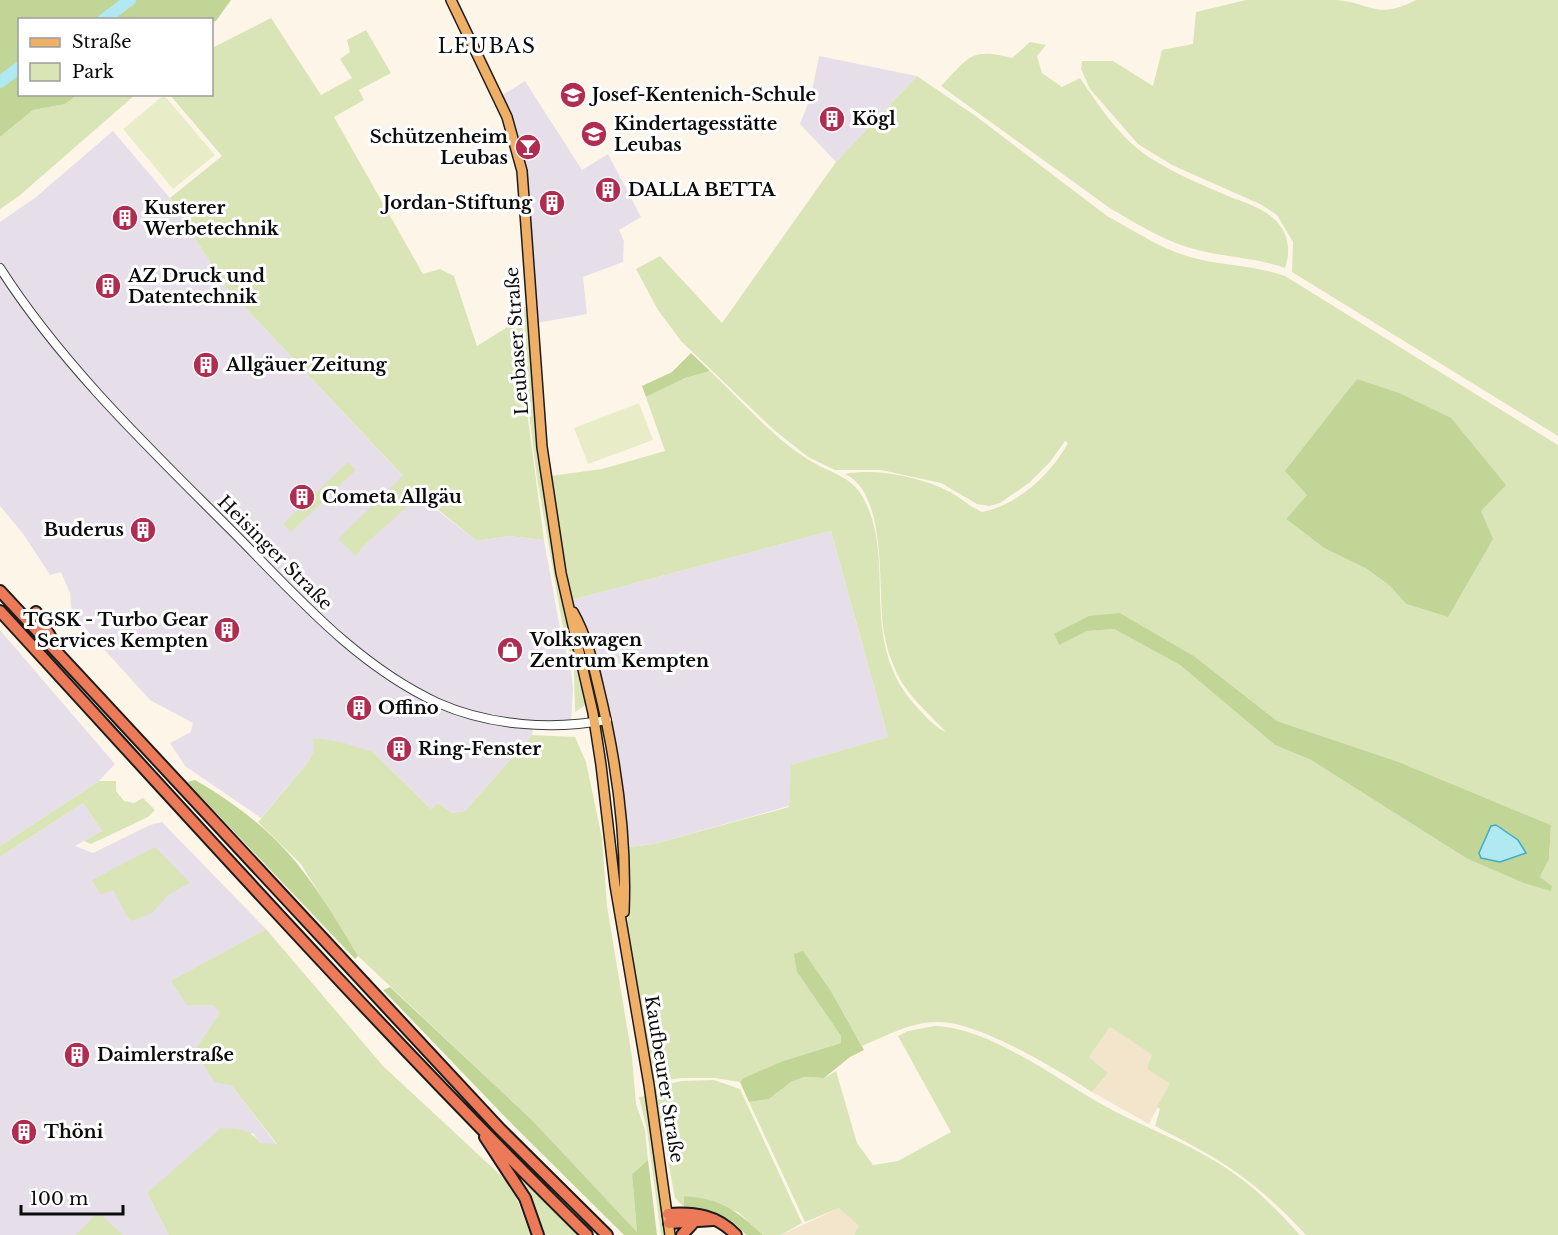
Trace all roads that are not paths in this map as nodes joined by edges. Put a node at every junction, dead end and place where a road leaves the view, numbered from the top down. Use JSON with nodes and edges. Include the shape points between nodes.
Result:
{"nodes":[{"id":1,"x":452,"y":0,"type":"edge"},
{"id":2,"x":0,"y":268,"type":"edge"},
{"id":3,"x":0,"y":591,"type":"edge"},
{"id":4,"x":567,"y":602,"type":"junction"},
{"id":5,"x":0,"y":611,"type":"edge"},
{"id":6,"x":36,"y":612,"type":"dead end"},
{"id":7,"x":65,"y":662,"type":"junction"},
{"id":8,"x":607,"y":720,"type":"junction"},
{"id":9,"x":594,"y":723,"type":"junction"},
{"id":10,"x":623,"y":929,"type":"junction"},
{"id":11,"x":481,"y":1128,"type":"junction"},
{"id":12,"x":668,"y":1218,"type":"junction"},
{"id":13,"x":717,"y":1220,"type":"junction"},
{"id":14,"x":693,"y":1223,"type":"junction"},
{"id":15,"x":538,"y":1235,"type":"edge"},
{"id":16,"x":587,"y":1235,"type":"edge"},
{"id":17,"x":607,"y":1235,"type":"edge"},
{"id":18,"x":669,"y":1235,"type":"edge"},
{"id":19,"x":682,"y":1235,"type":"edge"},
{"id":20,"x":736,"y":1235,"type":"edge"}],
"edges":[{"from":1,"to":4,"type":"main road","name":"Leubaser Straße","via":[[507,117],[522,171],[542,447]]},
{"from":2,"to":9,"type":"street","name":"Heisinger Straße","via":[[35,320],[88,381],[344,643],[431,699],[479,717],[536,726]]},
{"from":3,"to":7,"type":"highway"},
{"from":4,"to":8,"type":"main road","via":[[587,641]]},
{"from":4,"to":9,"type":"main road","name":"Leubaser Straße"},
{"from":5,"to":11,"type":"highway"},
{"from":6,"to":7,"type":"highway"},
{"from":7,"to":17,"type":"highway","via":[[500,1129]]},
{"from":8,"to":9,"type":"street","name":"Heisinger Straße"},
{"from":8,"to":10,"type":"main road","via":[[622,836]]},
{"from":9,"to":10,"type":"main road","name":"Leubaser Straße"},
{"from":10,"to":12,"type":"main road","name":"Kaufbeurer Straße"},
{"from":11,"to":15,"type":"highway","via":[[525,1198]]},
{"from":11,"to":16,"type":"highway"},
{"from":12,"to":13,"type":"highway","via":[[699,1214]]},
{"from":12,"to":14,"type":"highway"},
{"from":12,"to":18,"type":"main road","name":"Kaufbeurer Straße"},
{"from":13,"to":14,"type":"highway"},
{"from":13,"to":20,"type":"highway"},
{"from":14,"to":19,"type":"highway"}]}
